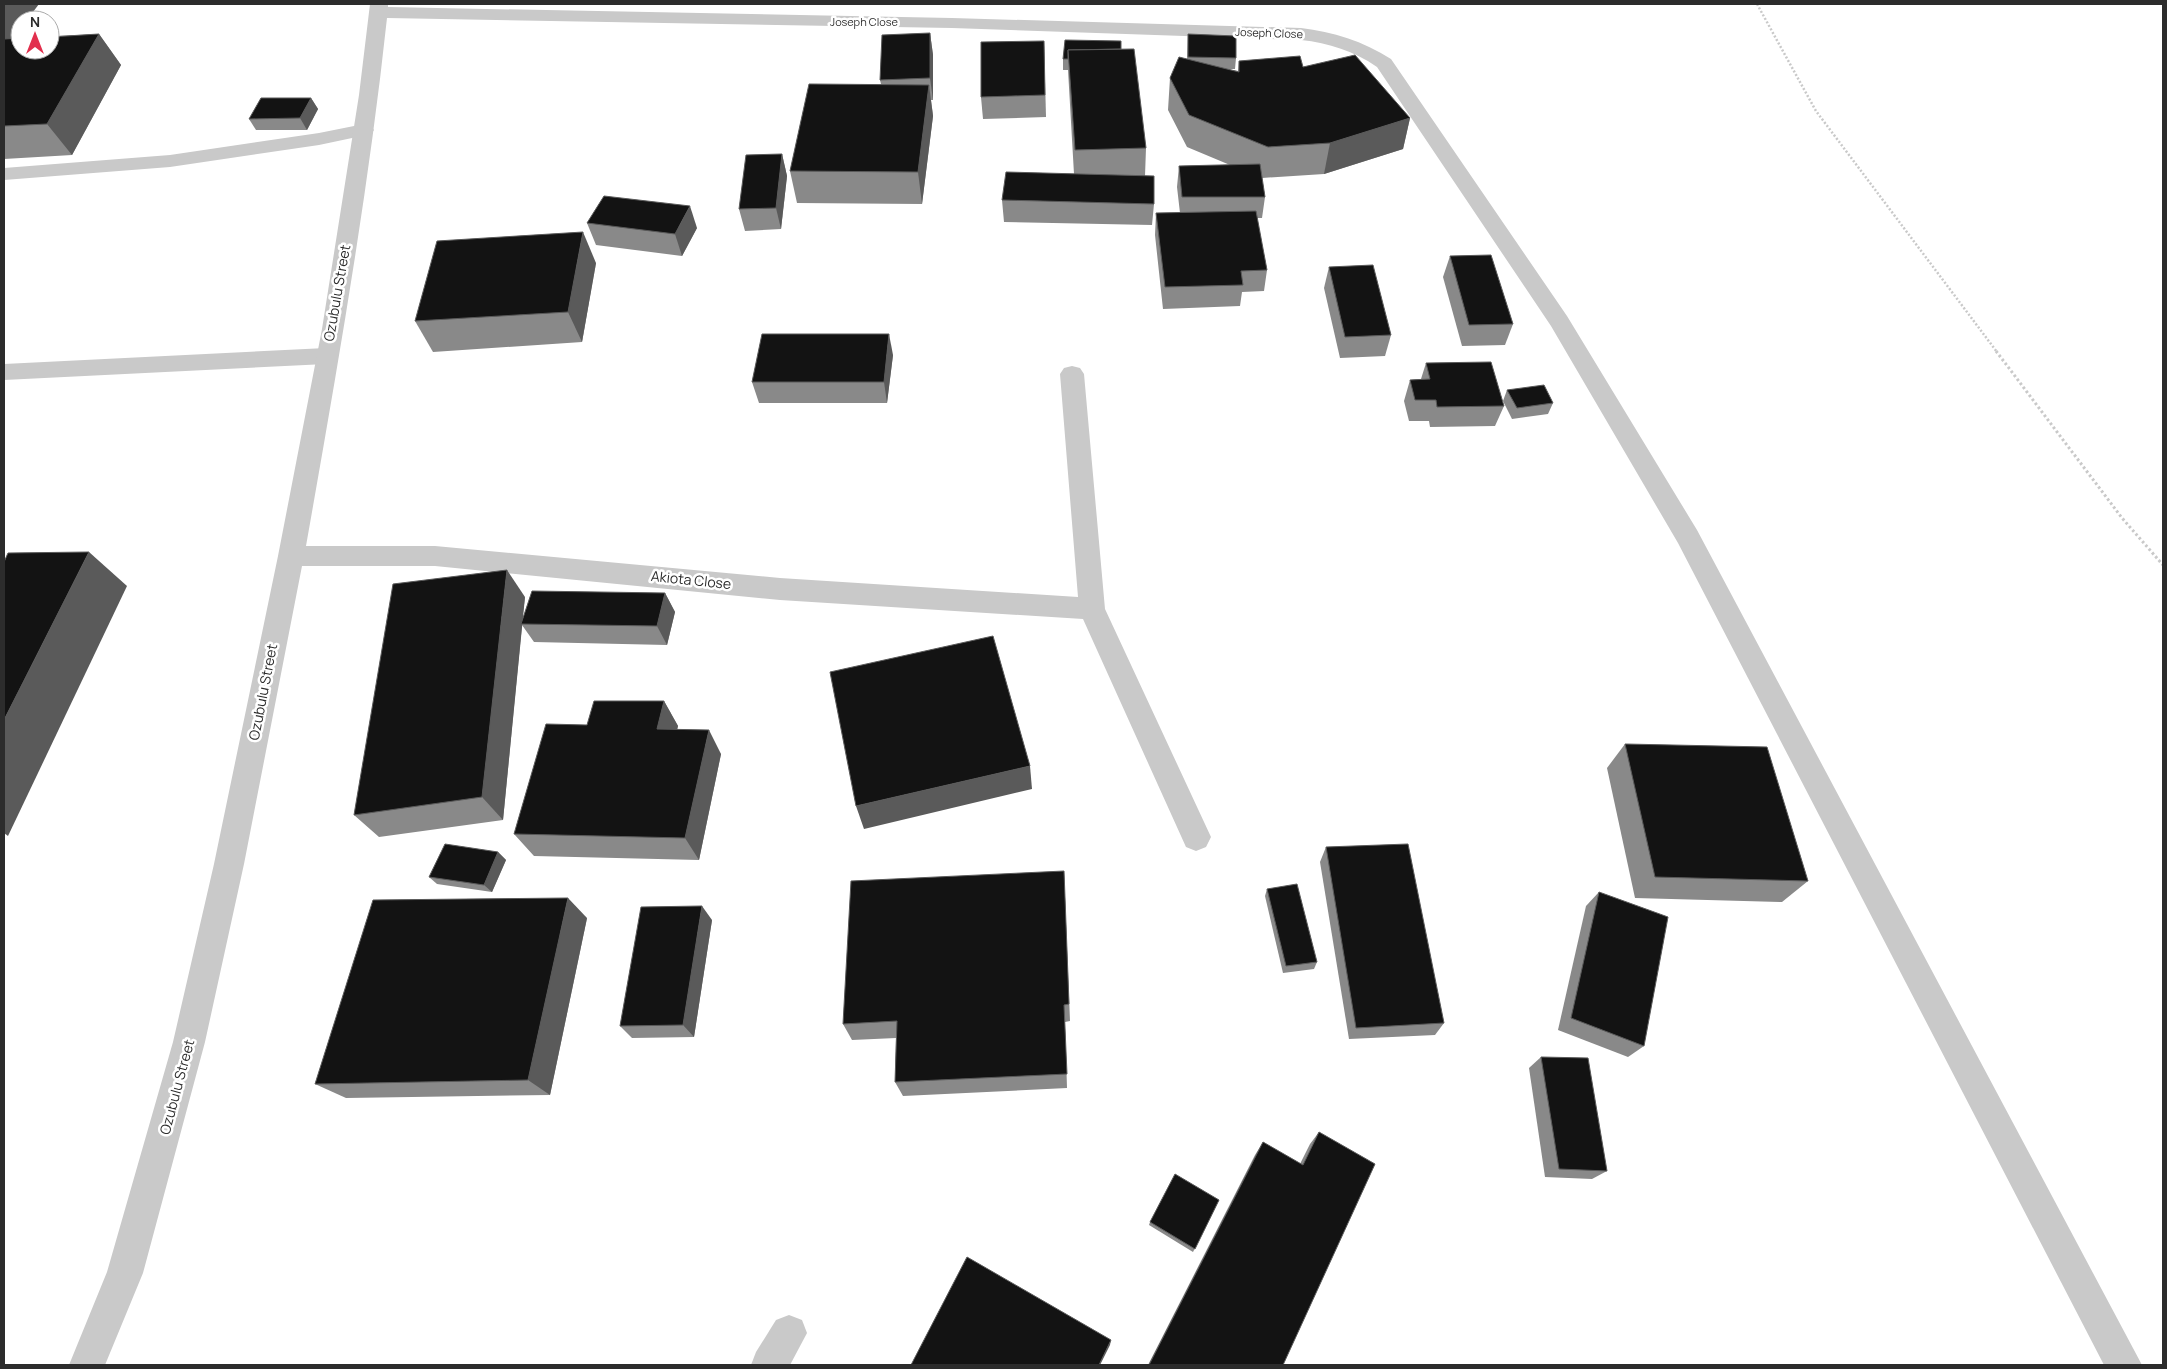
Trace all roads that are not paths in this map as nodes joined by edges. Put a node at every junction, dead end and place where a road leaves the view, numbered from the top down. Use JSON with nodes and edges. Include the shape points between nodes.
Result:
{"nodes":[{"id":1,"x":379,"y":8,"type":"edge"},
{"id":2,"x":364,"y":130,"type":"junction"},
{"id":3,"x":4,"y":174,"type":"edge"},
{"id":4,"x":326,"y":356,"type":"junction"},
{"id":5,"x":4,"y":372,"type":"edge"},
{"id":6,"x":1072,"y":374,"type":"dead end"},
{"id":7,"x":291,"y":556,"type":"junction"},
{"id":8,"x":1092,"y":609,"type":"junction"},
{"id":9,"x":1196,"y":836,"type":"dead end"},
{"id":10,"x":789,"y":1333,"type":"dead end"},
{"id":11,"x":87,"y":1365,"type":"edge"},
{"id":12,"x":769,"y":1365,"type":"edge"},
{"id":13,"x":2124,"y":1365,"type":"edge"}],
"edges":[{"from":1,"to":2,"type":"street","name":"Ozubulu Street"},
{"from":1,"to":13,"type":"street","name":"Joseph Close","via":[[1301,34],[1348,44],[1384,63],[1558,321],[1688,537]]},
{"from":2,"to":3,"type":"street","via":[[170,161]]},
{"from":2,"to":4,"type":"street","name":"Ozubulu Street"},
{"from":4,"to":5,"type":"street"},
{"from":4,"to":7,"type":"street","name":"Ozubulu Street"},
{"from":6,"to":8,"type":"street"},
{"from":7,"to":8,"type":"street","name":"Akiota Close","via":[[435,556],[780,589]]},
{"from":7,"to":11,"type":"street","name":"Ozubulu Street","via":[[189,1042],[125,1273]]},
{"from":8,"to":9,"type":"street"},
{"from":10,"to":12,"type":"street"}]}
